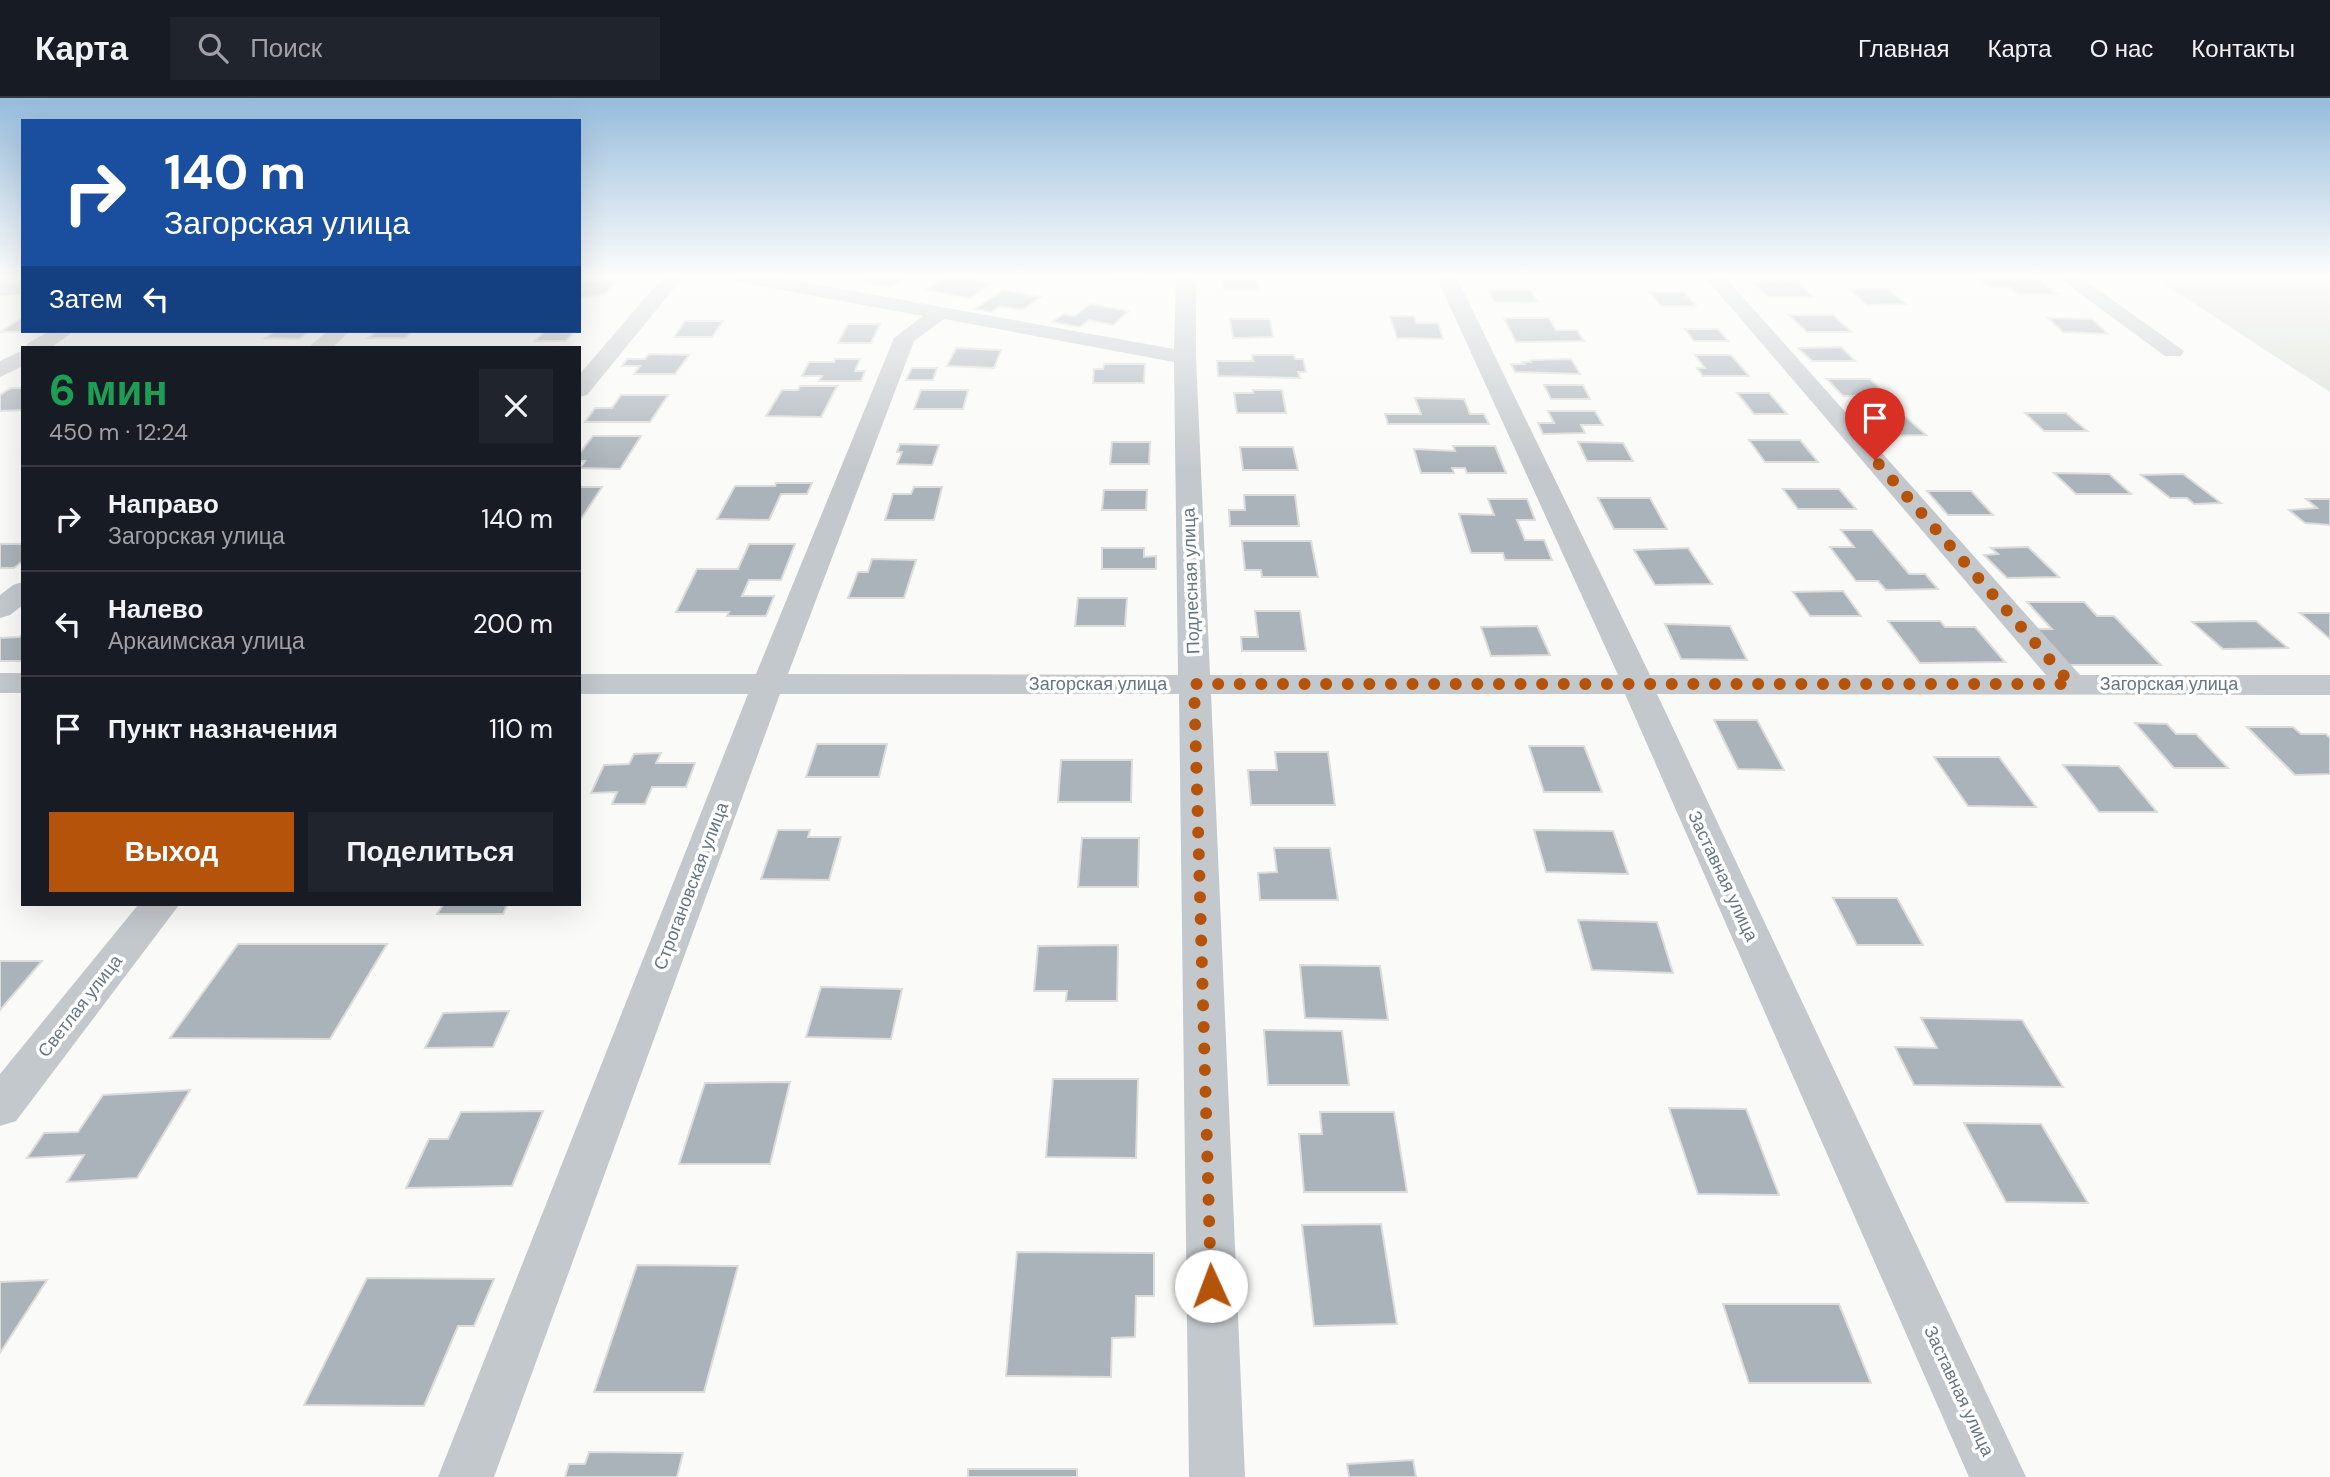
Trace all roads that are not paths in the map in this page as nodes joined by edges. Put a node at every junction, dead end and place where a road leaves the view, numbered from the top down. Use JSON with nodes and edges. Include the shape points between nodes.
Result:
{"nodes":[{"id":1,"x":620,"y":340,"type":"edge"},
{"id":2,"x":904,"y":340,"type":"edge"},
{"id":3,"x":1095,"y":340,"type":"edge"},
{"id":4,"x":1185,"y":340,"type":"edge"},
{"id":5,"x":1477,"y":340,"type":"edge"},
{"id":6,"x":1770,"y":340,"type":"edge"},
{"id":7,"x":2158,"y":340,"type":"edge"},
{"id":8,"x":2173,"y":351,"type":"dead end"},
{"id":9,"x":21,"y":357,"type":"edge"},
{"id":10,"x":1185,"y":357,"type":"junction"},
{"id":11,"x":0,"y":370,"type":"edge"},
{"id":12,"x":581,"y":388,"type":"edge"},
{"id":13,"x":21,"y":593,"type":"edge"},
{"id":14,"x":0,"y":610,"type":"edge"},
{"id":15,"x":0,"y":683,"type":"edge"},
{"id":16,"x":21,"y":683,"type":"edge"},
{"id":17,"x":581,"y":684,"type":"edge"},
{"id":18,"x":768,"y":684,"type":"junction"},
{"id":19,"x":1194,"y":684,"type":"junction"},
{"id":20,"x":2071,"y":684,"type":"junction"},
{"id":21,"x":2330,"y":685,"type":"edge"},
{"id":22,"x":1637,"y":686,"type":"junction"},
{"id":23,"x":159,"y":906,"type":"edge"},
{"id":24,"x":0,"y":1107,"type":"edge"},
{"id":25,"x":466,"y":1477,"type":"edge"},
{"id":26,"x":1217,"y":1477,"type":"edge"},
{"id":27,"x":1998,"y":1477,"type":"edge"}],
"edges":[{"from":1,"to":12,"type":"street"},
{"from":2,"to":18,"type":"street","name":"Строгановская улица"},
{"from":3,"to":10,"type":"street"},
{"from":4,"to":10,"type":"street","name":"Подлесная улица"},
{"from":5,"to":22,"type":"street","name":"Заставная улица"},
{"from":6,"to":20,"type":"street"},
{"from":7,"to":8,"type":"street"},
{"from":9,"to":11,"type":"street"},
{"from":10,"to":19,"type":"street","name":"Подлесная улица"},
{"from":13,"to":14,"type":"street"},
{"from":15,"to":16,"type":"street"},
{"from":17,"to":18,"type":"street","name":"Загорская улица"},
{"from":18,"to":19,"type":"street","name":"Загорская улица"},
{"from":18,"to":25,"type":"street","name":"Строгановская улица"},
{"from":19,"to":22,"type":"street","name":"Загорская улица"},
{"from":19,"to":26,"type":"street","name":"Подлесная улица"},
{"from":20,"to":21,"type":"street","name":"Загорская улица"},
{"from":20,"to":22,"type":"street","name":"Загорская улица"},
{"from":22,"to":27,"type":"street","name":"Заставная улица"},
{"from":23,"to":24,"type":"street","name":"Светлая улица"}]}
